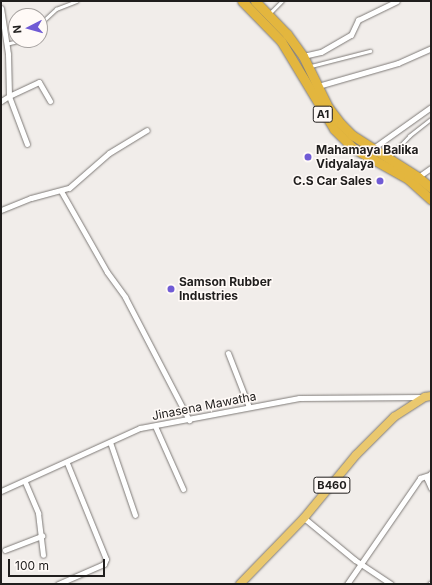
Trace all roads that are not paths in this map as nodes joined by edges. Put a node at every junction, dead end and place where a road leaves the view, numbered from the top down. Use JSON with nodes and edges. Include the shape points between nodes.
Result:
{"nodes":[{"id":1,"x":77,"y":1,"type":"edge"},
{"id":2,"x":243,"y":1,"type":"edge"},
{"id":3,"x":255,"y":1,"type":"edge"},
{"id":4,"x":282,"y":1,"type":"edge"},
{"id":5,"x":397,"y":1,"type":"edge"},
{"id":6,"x":1,"y":8,"type":"edge"},
{"id":7,"x":268,"y":15,"type":"junction"},
{"id":8,"x":48,"y":16,"type":"edge"},
{"id":9,"x":6,"y":44,"type":"joint"},
{"id":10,"x":431,"y":48,"type":"edge"},
{"id":11,"x":370,"y":51,"type":"dead end"},
{"id":12,"x":8,"y":54,"type":"junction"},
{"id":13,"x":303,"y":56,"type":"junction"},
{"id":14,"x":1,"y":57,"type":"edge"},
{"id":15,"x":308,"y":66,"type":"junction"},
{"id":16,"x":318,"y":86,"type":"junction"},
{"id":17,"x":9,"y":96,"type":"junction"},
{"id":18,"x":50,"y":101,"type":"dead end"},
{"id":19,"x":1,"y":102,"type":"edge"},
{"id":20,"x":431,"y":107,"type":"edge"},
{"id":21,"x":431,"y":118,"type":"edge"},
{"id":22,"x":147,"y":130,"type":"dead end"},
{"id":23,"x":27,"y":144,"type":"dead end"},
{"id":24,"x":372,"y":149,"type":"junction"},
{"id":25,"x":388,"y":158,"type":"junction"},
{"id":26,"x":431,"y":168,"type":"edge"},
{"id":27,"x":418,"y":177,"type":"junction"},
{"id":28,"x":431,"y":188,"type":"edge"},
{"id":29,"x":61,"y":191,"type":"junction"},
{"id":30,"x":431,"y":200,"type":"edge"},
{"id":31,"x":1,"y":210,"type":"edge"},
{"id":32,"x":228,"y":353,"type":"dead end"},
{"id":33,"x":428,"y":396,"type":"edge"},
{"id":34,"x":249,"y":407,"type":"junction"},
{"id":35,"x":189,"y":420,"type":"junction"},
{"id":36,"x":156,"y":426,"type":"junction"},
{"id":37,"x":110,"y":442,"type":"junction"},
{"id":38,"x":67,"y":463,"type":"junction"},
{"id":39,"x":430,"y":474,"type":"edge"},
{"id":40,"x":25,"y":482,"type":"junction"},
{"id":41,"x":431,"y":488,"type":"edge"},
{"id":42,"x":182,"y":489,"type":"dead end"},
{"id":43,"x":1,"y":491,"type":"edge"},
{"id":44,"x":136,"y":515,"type":"dead end"},
{"id":45,"x":304,"y":518,"type":"junction"},
{"id":46,"x":42,"y":536,"type":"junction"},
{"id":47,"x":5,"y":550,"type":"dead end"},
{"id":48,"x":43,"y":555,"type":"dead end"},
{"id":49,"x":362,"y":565,"type":"junction"},
{"id":50,"x":58,"y":584,"type":"edge"},
{"id":51,"x":240,"y":584,"type":"edge"},
{"id":52,"x":347,"y":584,"type":"edge"},
{"id":53,"x":390,"y":584,"type":"edge"}],
"edges":[{"from":1,"to":8,"type":"lane","via":[[56,9]]},
{"from":2,"to":30,"type":"highway","number":"A1","via":[[281,41],[334,129],[353,148],[408,179]]},
{"from":3,"to":7,"type":"highway","number":"A1"},
{"from":4,"to":7,"type":"lane"},
{"from":5,"to":13,"type":"street","via":[[358,20],[351,35],[321,52]]},
{"from":6,"to":9,"type":"street"},
{"from":7,"to":13,"type":"highway","number":"A1"},
{"from":9,"to":12,"type":"street"},
{"from":10,"to":16,"type":"street","via":[[398,63]]},
{"from":11,"to":15,"type":"lane"},
{"from":12,"to":14,"type":"street"},
{"from":12,"to":17,"type":"street"},
{"from":13,"to":15,"type":"highway","number":"A1"},
{"from":15,"to":16,"type":"highway","number":"A1"},
{"from":16,"to":24,"type":"highway","number":"A1","via":[[328,107],[341,124]]},
{"from":17,"to":18,"type":"street","via":[[39,82]]},
{"from":17,"to":19,"type":"street"},
{"from":17,"to":23,"type":"street"},
{"from":20,"to":24,"type":"street"},
{"from":21,"to":25,"type":"lane"},
{"from":22,"to":29,"type":"street","via":[[109,153],[69,188]]},
{"from":24,"to":25,"type":"highway","number":"A1"},
{"from":25,"to":27,"type":"highway","number":"A1"},
{"from":26,"to":27,"type":"street"},
{"from":27,"to":28,"type":"highway","number":"A1"},
{"from":29,"to":31,"type":"street","via":[[31,198]]},
{"from":29,"to":35,"type":"street","via":[[107,272],[125,298]]},
{"from":32,"to":34,"type":"street"},
{"from":33,"to":34,"type":"street","name":"Jinasena Mawatha","via":[[299,398]]},
{"from":33,"to":45,"type":"main road","number":"B460","via":[[394,417],[356,455]]},
{"from":34,"to":35,"type":"street","name":"Jinasena Mawatha"},
{"from":35,"to":36,"type":"street","name":"Jinasena Mawatha"},
{"from":36,"to":37,"type":"street","name":"Jinasena Mawatha","via":[[140,428]]},
{"from":36,"to":42,"type":"street"},
{"from":37,"to":38,"type":"street","name":"Jinasena Mawatha"},
{"from":37,"to":44,"type":"street"},
{"from":38,"to":40,"type":"street","name":"Jinasena Mawatha"},
{"from":38,"to":50,"type":"street","via":[[106,559],[104,564]]},
{"from":39,"to":41,"type":"street","via":[[428,479]]},
{"from":39,"to":49,"type":"street","via":[[420,478]]},
{"from":40,"to":43,"type":"street","name":"Jinasena Mawatha"},
{"from":40,"to":46,"type":"street","via":[[38,514]]},
{"from":45,"to":49,"type":"street"},
{"from":45,"to":51,"type":"main road","number":"B460"},
{"from":46,"to":47,"type":"street"},
{"from":46,"to":48,"type":"street"},
{"from":49,"to":52,"type":"street"},
{"from":49,"to":53,"type":"street"}]}
